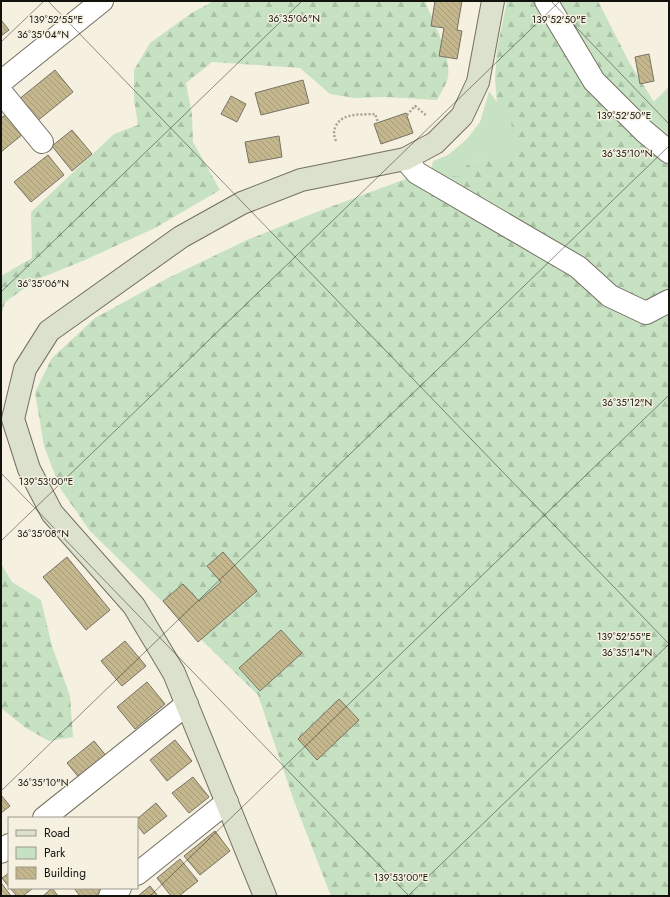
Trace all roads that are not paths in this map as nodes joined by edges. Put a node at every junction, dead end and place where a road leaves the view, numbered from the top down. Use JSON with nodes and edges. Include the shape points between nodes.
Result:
{"nodes":[{"id":1,"x":102,"y":1,"type":"edge"},
{"id":2,"x":492,"y":1,"type":"edge"},
{"id":3,"x":546,"y":1,"type":"edge"},
{"id":4,"x":1,"y":82,"type":"edge"},
{"id":5,"x":1,"y":92,"type":"edge"},
{"id":6,"x":42,"y":142,"type":"dead end"},
{"id":7,"x":669,"y":152,"type":"edge"},
{"id":8,"x":405,"y":159,"type":"junction"},
{"id":9,"x":669,"y":301,"type":"edge"},
{"id":10,"x":187,"y":704,"type":"junction"},
{"id":11,"x":227,"y":802,"type":"junction"},
{"id":12,"x":45,"y":817,"type":"edge"},
{"id":13,"x":138,"y":873,"type":"edge"},
{"id":14,"x":119,"y":889,"type":"edge"},
{"id":15,"x":110,"y":896,"type":"edge"},
{"id":16,"x":265,"y":896,"type":"edge"}],
"edges":[{"from":1,"to":4,"type":"street"},
{"from":2,"to":8,"type":"street","via":[[478,82],[462,116],[435,143]]},
{"from":3,"to":7,"type":"street","via":[[594,81]]},
{"from":5,"to":6,"type":"street"},
{"from":8,"to":9,"type":"street","via":[[417,173],[578,267],[610,296],[646,313]]},
{"from":8,"to":10,"type":"street","via":[[301,180],[242,203],[181,237],[49,331],[25,369],[13,419],[29,469],[52,513],[134,606],[174,673]]},
{"from":10,"to":11,"type":"street"},
{"from":10,"to":12,"type":"street"},
{"from":11,"to":13,"type":"street"},
{"from":11,"to":16,"type":"street"},
{"from":14,"to":15,"type":"street"}]}
